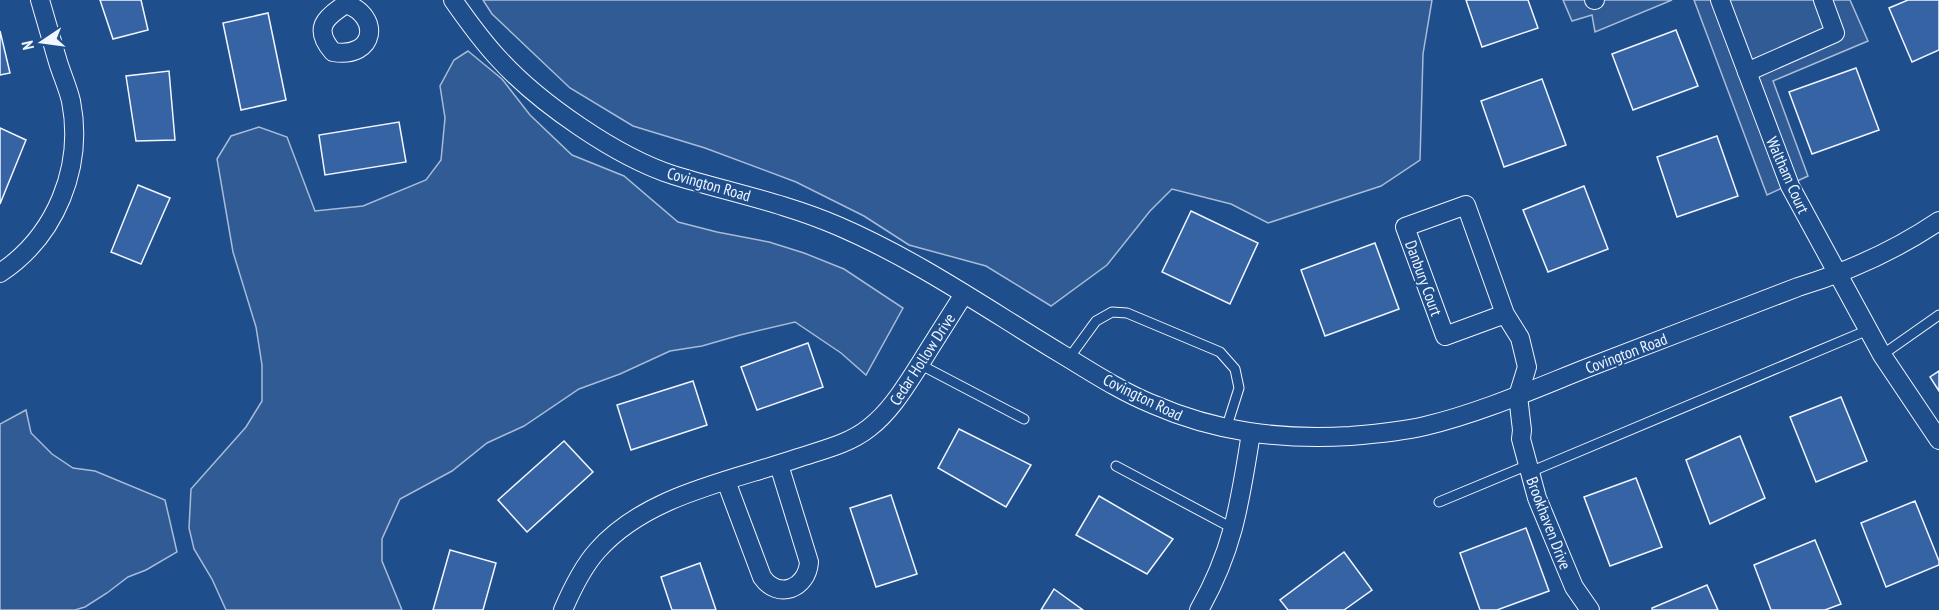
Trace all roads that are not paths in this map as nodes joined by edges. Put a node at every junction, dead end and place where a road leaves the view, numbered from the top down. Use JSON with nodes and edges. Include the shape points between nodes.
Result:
{"nodes":[{"id":1,"x":40,"y":0,"type":"edge"},
{"id":2,"x":453,"y":0,"type":"edge"},
{"id":3,"x":1720,"y":0,"type":"edge"},
{"id":4,"x":1822,"y":0,"type":"edge"},
{"id":5,"x":1747,"y":72,"type":"junction"},
{"id":6,"x":1939,"y":221,"type":"edge"},
{"id":7,"x":0,"y":273,"type":"edge"},
{"id":8,"x":1837,"y":275,"type":"junction"},
{"id":9,"x":964,"y":294,"type":"junction"},
{"id":10,"x":1505,"y":314,"type":"junction"},
{"id":11,"x":1939,"y":315,"type":"edge"},
{"id":12,"x":1868,"y":330,"type":"junction"},
{"id":13,"x":1882,"y":355,"type":"junction"},
{"id":14,"x":1069,"y":358,"type":"junction"},
{"id":15,"x":920,"y":364,"type":"junction"},
{"id":16,"x":1518,"y":396,"type":"junction"},
{"id":17,"x":1024,"y":418,"type":"dead end"},
{"id":18,"x":1226,"y":429,"type":"junction"},
{"id":19,"x":1251,"y":433,"type":"junction"},
{"id":20,"x":1939,"y":440,"type":"edge"},
{"id":21,"x":779,"y":465,"type":"junction"},
{"id":22,"x":1116,"y":466,"type":"dead end"},
{"id":23,"x":1529,"y":468,"type":"junction"},
{"id":24,"x":726,"y":481,"type":"junction"},
{"id":25,"x":1439,"y":502,"type":"dead end"},
{"id":26,"x":1234,"y":529,"type":"junction"},
{"id":27,"x":1585,"y":609,"type":"edge"},
{"id":28,"x":563,"y":610,"type":"edge"},
{"id":29,"x":1199,"y":610,"type":"edge"}],
"edges":[{"from":1,"to":7,"type":"street","via":[[71,101],[74,155],[66,188],[54,214],[24,254]]},
{"from":2,"to":9,"type":"street","name":"Covington Road","via":[[509,70],[552,106],[645,164],[839,226],[878,243]]},
{"from":3,"to":5,"type":"street","name":"Waltham Court"},
{"from":4,"to":5,"type":"street","via":[[1835,33]]},
{"from":5,"to":8,"type":"street","name":"Waltham Court","via":[[1790,186]]},
{"from":6,"to":8,"type":"street","name":"Covington Road"},
{"from":8,"to":12,"type":"street"},
{"from":8,"to":16,"type":"street","name":"Covington Road"},
{"from":9,"to":14,"type":"street","name":"Covington Road"},
{"from":9,"to":15,"type":"street","name":"Cedar Hollow Drive"},
{"from":10,"to":10,"type":"street","name":"Danbury Court","via":[[1466,205],[1406,227],[1445,336]]},
{"from":10,"to":16,"type":"street","name":"Danbury Court","via":[[1520,338],[1527,367]]},
{"from":11,"to":13,"type":"lane"},
{"from":12,"to":13,"type":"street"},
{"from":12,"to":23,"type":"lane"},
{"from":13,"to":20,"type":"street"},
{"from":14,"to":18,"type":"street","name":"Covington Road","via":[[1149,404]]},
{"from":14,"to":18,"type":"lane","via":[[1096,321],[1112,312],[1127,314],[1220,352],[1235,369],[1239,388]]},
{"from":15,"to":17,"type":"lane"},
{"from":15,"to":21,"type":"street","name":"Cedar Hollow Drive","via":[[898,398],[868,430],[841,444]]},
{"from":16,"to":19,"type":"street","name":"Covington Road","via":[[1433,424],[1391,432],[1320,438]]},
{"from":16,"to":23,"type":"street","name":"Brookhaven Drive","via":[[1521,439]]},
{"from":18,"to":19,"type":"street","name":"Covington Road"},
{"from":19,"to":26,"type":"street"},
{"from":21,"to":24,"type":"street","name":"Cedar Hollow Drive"},
{"from":21,"to":24,"type":"street","via":[[809,562],[805,579],[790,589],[777,589],[762,577]]},
{"from":22,"to":26,"type":"lane"},
{"from":23,"to":25,"type":"lane"},
{"from":23,"to":27,"type":"street","name":"Brookhaven Drive","via":[[1537,498]]},
{"from":24,"to":28,"type":"street","name":"Cedar Hollow Drive","via":[[659,505],[611,537],[583,570]]},
{"from":26,"to":29,"type":"street"}]}
